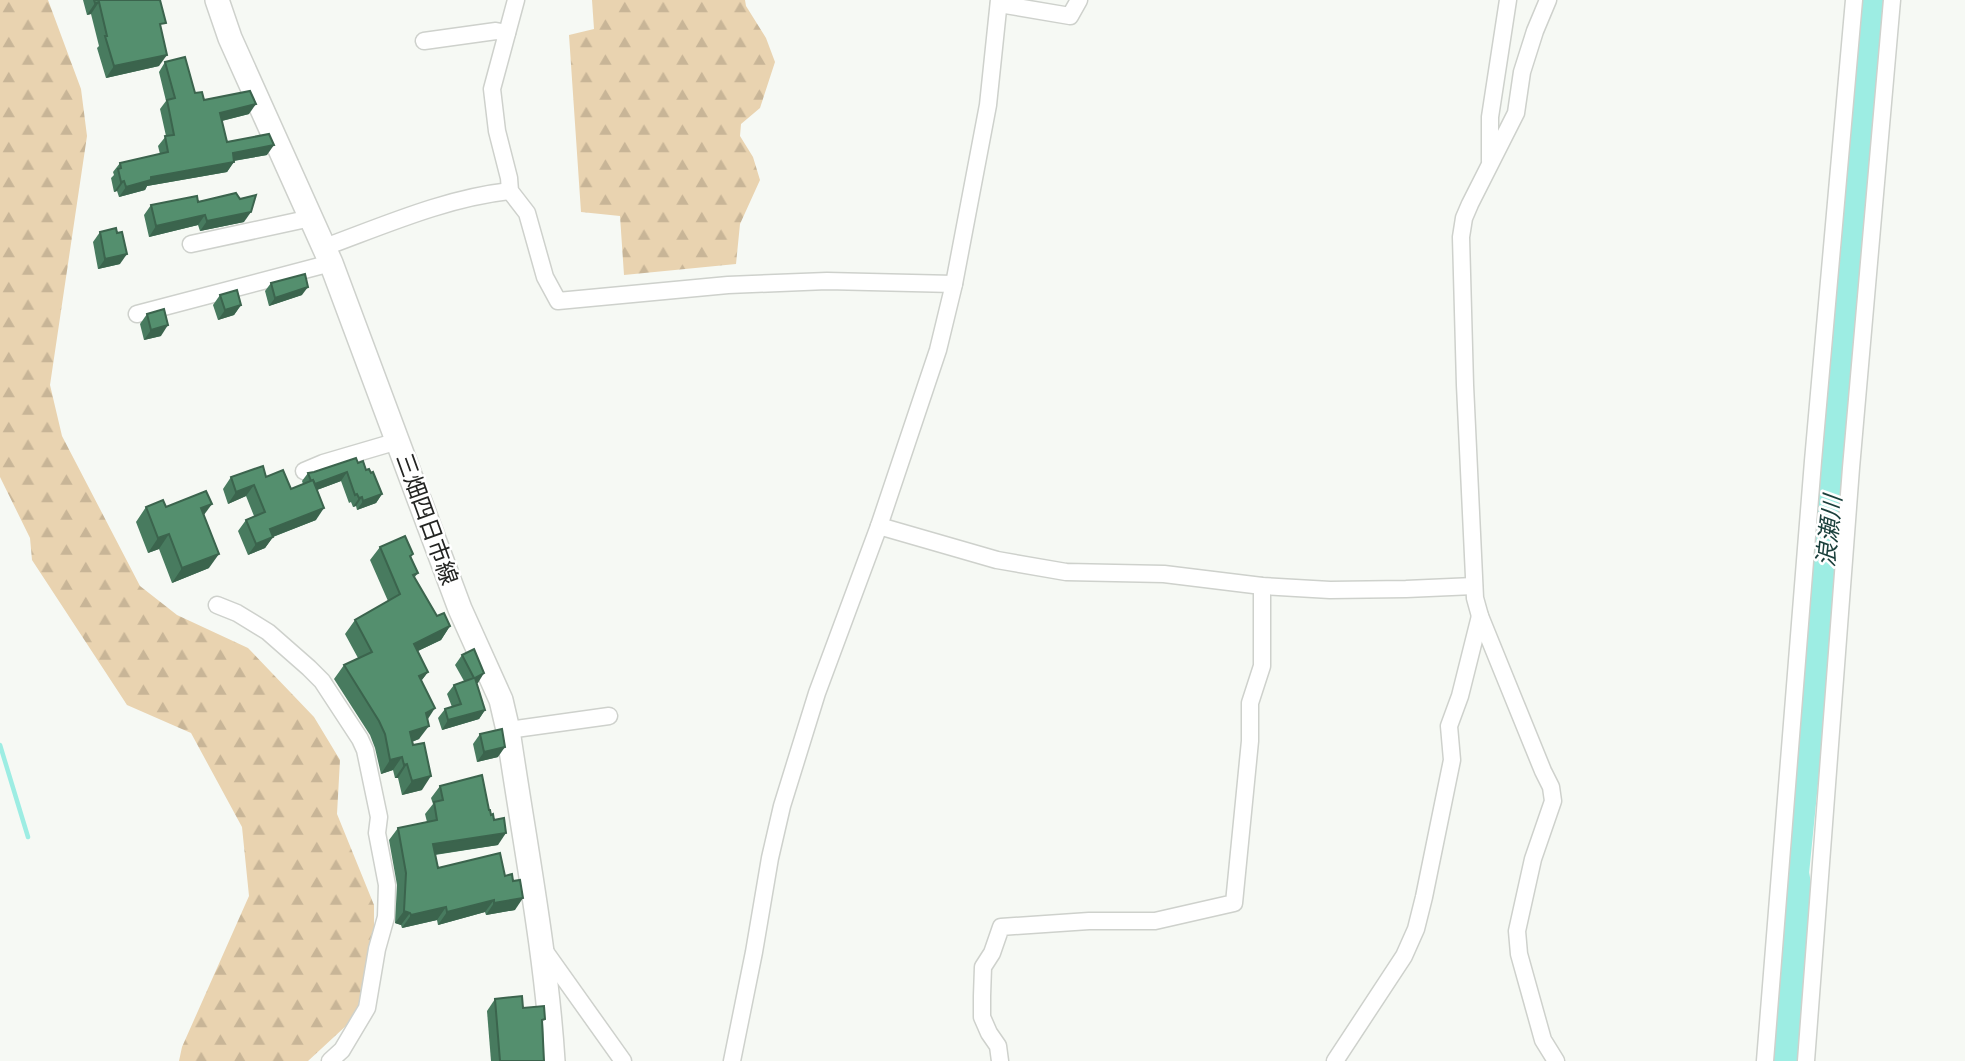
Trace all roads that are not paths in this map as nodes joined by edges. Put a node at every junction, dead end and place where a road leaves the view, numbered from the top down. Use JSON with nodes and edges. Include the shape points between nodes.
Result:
{"nodes":[{"id":1,"x":217,"y":0,"type":"edge"},
{"id":2,"x":516,"y":0,"type":"edge"},
{"id":3,"x":1079,"y":0,"type":"edge"},
{"id":4,"x":1508,"y":0,"type":"edge"},
{"id":5,"x":1548,"y":0,"type":"edge"},
{"id":6,"x":1854,"y":0,"type":"edge"},
{"id":7,"x":1892,"y":0,"type":"edge"},
{"id":8,"x":999,"y":2,"type":"edge"},
{"id":9,"x":507,"y":33,"type":"junction"},
{"id":10,"x":424,"y":41,"type":"dead end"},
{"id":11,"x":1490,"y":163,"type":"junction"},
{"id":12,"x":510,"y":191,"type":"junction"},
{"id":13,"x":312,"y":218,"type":"junction"},
{"id":14,"x":191,"y":244,"type":"dead end"},
{"id":15,"x":328,"y":255,"type":"junction"},
{"id":16,"x":954,"y":284,"type":"junction"},
{"id":17,"x":138,"y":314,"type":"dead end"},
{"id":18,"x":398,"y":441,"type":"junction"},
{"id":19,"x":304,"y":471,"type":"dead end"},
{"id":20,"x":879,"y":526,"type":"junction"},
{"id":21,"x":1262,"y":586,"type":"junction"},
{"id":22,"x":1474,"y":586,"type":"junction"},
{"id":23,"x":217,"y":605,"type":"dead end"},
{"id":24,"x":1480,"y":615,"type":"junction"},
{"id":25,"x":609,"y":716,"type":"dead end"},
{"id":26,"x":508,"y":730,"type":"junction"},
{"id":27,"x":540,"y":946,"type":"junction"},
{"id":28,"x":330,"y":1061,"type":"edge"},
{"id":29,"x":553,"y":1061,"type":"edge"},
{"id":30,"x":623,"y":1061,"type":"edge"},
{"id":31,"x":732,"y":1061,"type":"edge"},
{"id":32,"x":1000,"y":1061,"type":"edge"},
{"id":33,"x":1335,"y":1061,"type":"edge"},
{"id":34,"x":1556,"y":1061,"type":"edge"},
{"id":35,"x":1765,"y":1061,"type":"edge"},
{"id":36,"x":1806,"y":1061,"type":"edge"}],
"edges":[{"from":1,"to":13,"type":"main road","name":"三畑四日市線"},
{"from":2,"to":9,"type":"street"},
{"from":3,"to":8,"type":"street","via":[[1070,16]]},
{"from":4,"to":11,"type":"street","via":[[1490,117]]},
{"from":5,"to":11,"type":"street","via":[[1522,72],[1516,113]]},
{"from":6,"to":35,"type":"street"},
{"from":7,"to":36,"type":"street"},
{"from":8,"to":16,"type":"street","via":[[988,105]]},
{"from":9,"to":10,"type":"street"},
{"from":9,"to":12,"type":"street","via":[[492,89]]},
{"from":11,"to":22,"type":"street","via":[[1464,218],[1461,237]]},
{"from":12,"to":15,"type":"street","via":[[436,206]]},
{"from":12,"to":16,"type":"street","via":[[527,213],[545,277],[558,301],[728,285],[827,281]]},
{"from":13,"to":14,"type":"street"},
{"from":13,"to":15,"type":"main road","name":"三畑四日市線"},
{"from":15,"to":17,"type":"street"},
{"from":15,"to":18,"type":"main road","name":"三畑四日市線"},
{"from":16,"to":20,"type":"street","via":[[928,383]]},
{"from":18,"to":19,"type":"street"},
{"from":18,"to":26,"type":"main road","name":"三畑四日市線","via":[[460,609],[501,700]]},
{"from":20,"to":21,"type":"street","via":[[1032,567]]},
{"from":20,"to":31,"type":"street","via":[[817,693],[782,806]]},
{"from":21,"to":22,"type":"street","via":[[1342,590]]},
{"from":21,"to":32,"type":"street","via":[[1262,666],[1250,703],[1234,903],[1156,921],[1001,928],[983,967],[982,996],[982,1017],[998,1046]]},
{"from":22,"to":24,"type":"street"},
{"from":23,"to":28,"type":"street","via":[[268,632],[323,681],[365,750],[379,817],[386,917],[368,1008]]},
{"from":24,"to":33,"type":"street","via":[[1449,726],[1452,760],[1416,929],[1404,956]]},
{"from":24,"to":34,"type":"street","via":[[1551,787],[1553,801],[1533,859],[1517,931],[1543,1040]]},
{"from":25,"to":26,"type":"street"},
{"from":26,"to":27,"type":"main road","name":"三畑四日市線"},
{"from":27,"to":29,"type":"main road","name":"三畑四日市線"},
{"from":27,"to":30,"type":"street"}]}
